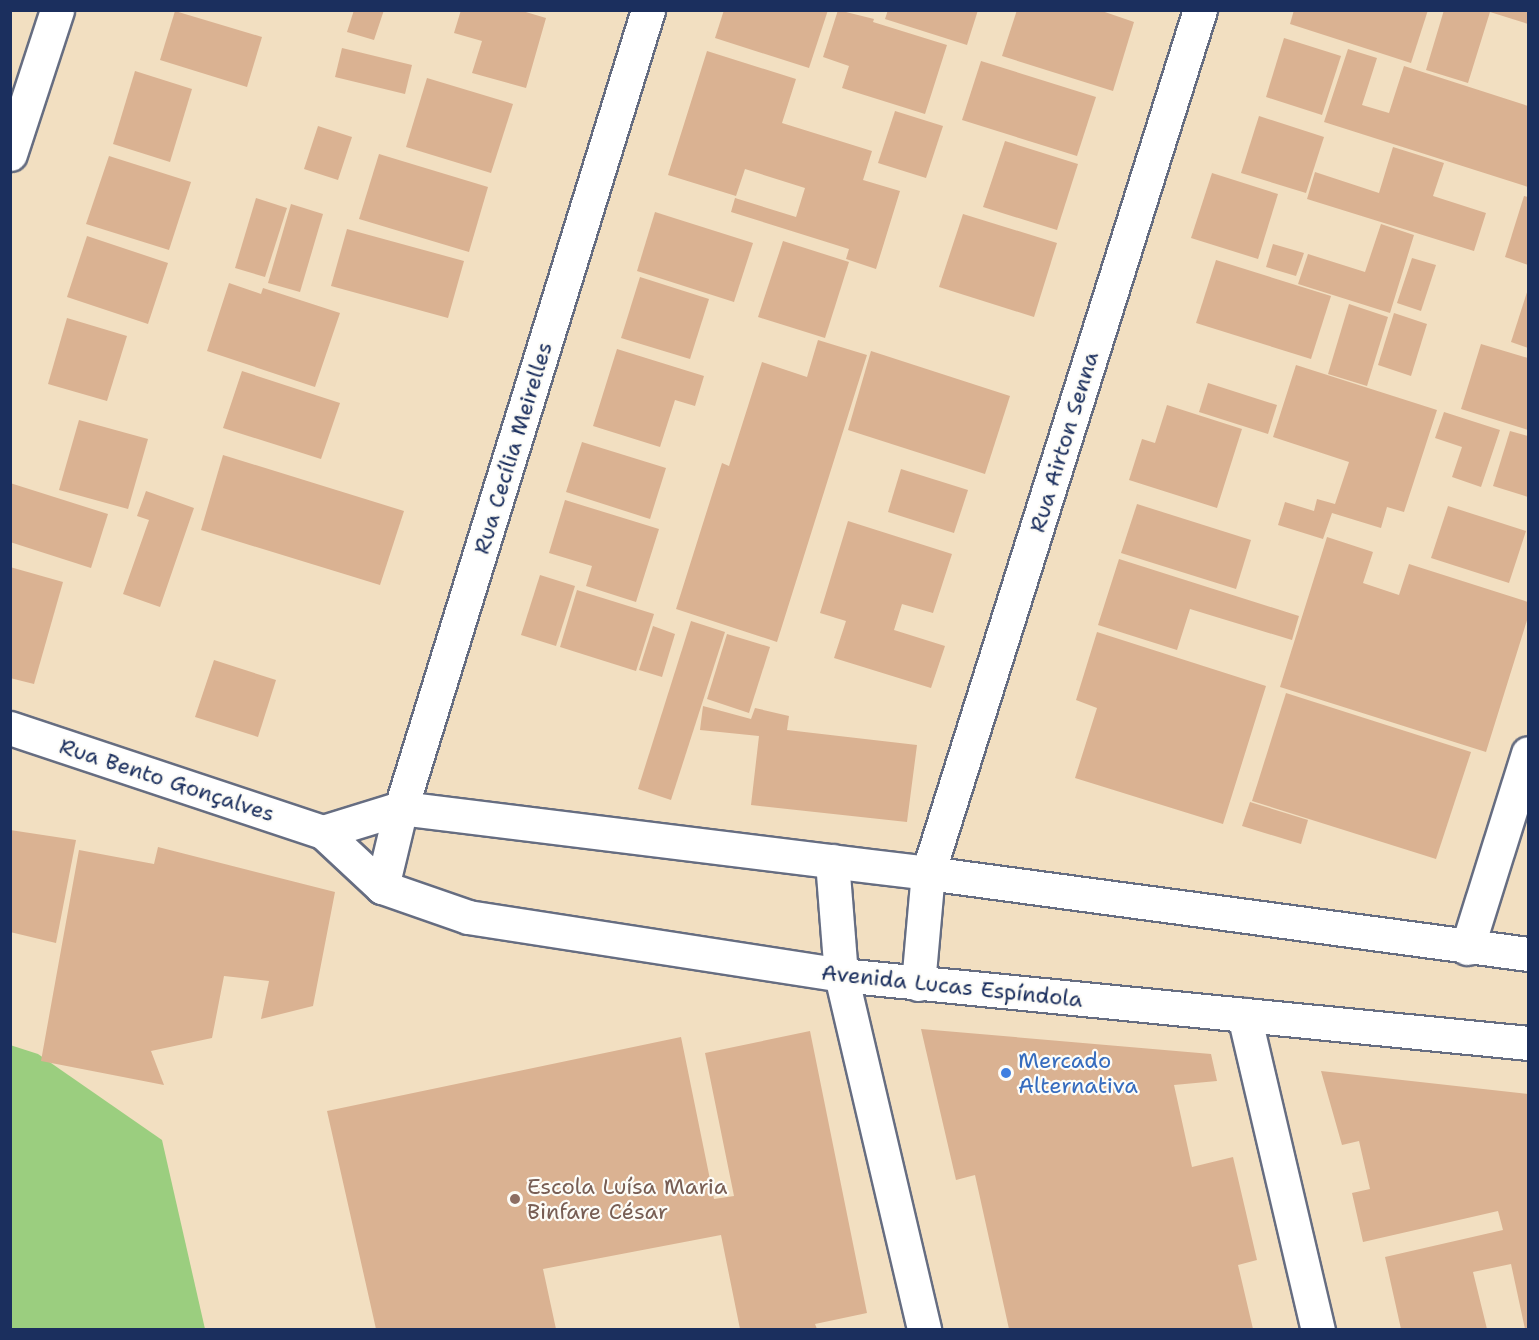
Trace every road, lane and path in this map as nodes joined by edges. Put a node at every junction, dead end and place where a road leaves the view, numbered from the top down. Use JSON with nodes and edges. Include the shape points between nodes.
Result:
{"nodes":[{"id":1,"x":57,"y":10,"type":"edge"},
{"id":2,"x":648,"y":10,"type":"edge"},
{"id":3,"x":1200,"y":10,"type":"edge"},
{"id":4,"x":10,"y":154,"type":"edge"},
{"id":5,"x":10,"y":728,"type":"edge"},
{"id":6,"x":1528,"y":753,"type":"edge"},
{"id":7,"x":401,"y":808,"type":"junction"},
{"id":8,"x":323,"y":832,"type":"junction"},
{"id":9,"x":832,"y":861,"type":"junction"},
{"id":10,"x":928,"y":873,"type":"junction"},
{"id":11,"x":382,"y":887,"type":"junction"},
{"id":12,"x":1467,"y":948,"type":"junction"},
{"id":13,"x":1528,"y":954,"type":"edge"},
{"id":14,"x":841,"y":975,"type":"junction"},
{"id":15,"x":918,"y":984,"type":"junction"},
{"id":16,"x":1244,"y":1015,"type":"junction"},
{"id":17,"x":1528,"y":1043,"type":"edge"},
{"id":18,"x":924,"y":1329,"type":"edge"},
{"id":19,"x":1318,"y":1329,"type":"edge"}],
"edges":[{"from":1,"to":4,"type":"street"},
{"from":2,"to":7,"type":"street","name":"Rua Cecília Meirelles"},
{"from":3,"to":10,"type":"street","name":"Rua Airton Senna"},
{"from":5,"to":8,"type":"street","name":"Rua Bento Gonçalves"},
{"from":6,"to":12,"type":"street"},
{"from":7,"to":8,"type":"street"},
{"from":7,"to":9,"type":"street"},
{"from":7,"to":11,"type":"street","name":"Rua Cecília Meirelles"},
{"from":8,"to":11,"type":"street","name":"Rua Bento Gonçalves"},
{"from":9,"to":10,"type":"street"},
{"from":9,"to":14,"type":"street"},
{"from":10,"to":12,"type":"street"},
{"from":10,"to":15,"type":"street","name":"Rua Airton Senna"},
{"from":11,"to":14,"type":"street","name":"Avenida Lucas Espíndola","via":[[468,917]]},
{"from":12,"to":13,"type":"street"},
{"from":14,"to":15,"type":"street","name":"Avenida Lucas Espíndola"},
{"from":14,"to":18,"type":"street"},
{"from":15,"to":16,"type":"street","name":"Avenida Lucas Espíndola"},
{"from":16,"to":17,"type":"street","name":"Avenida Lucas Espíndola"},
{"from":16,"to":19,"type":"street"}]}
